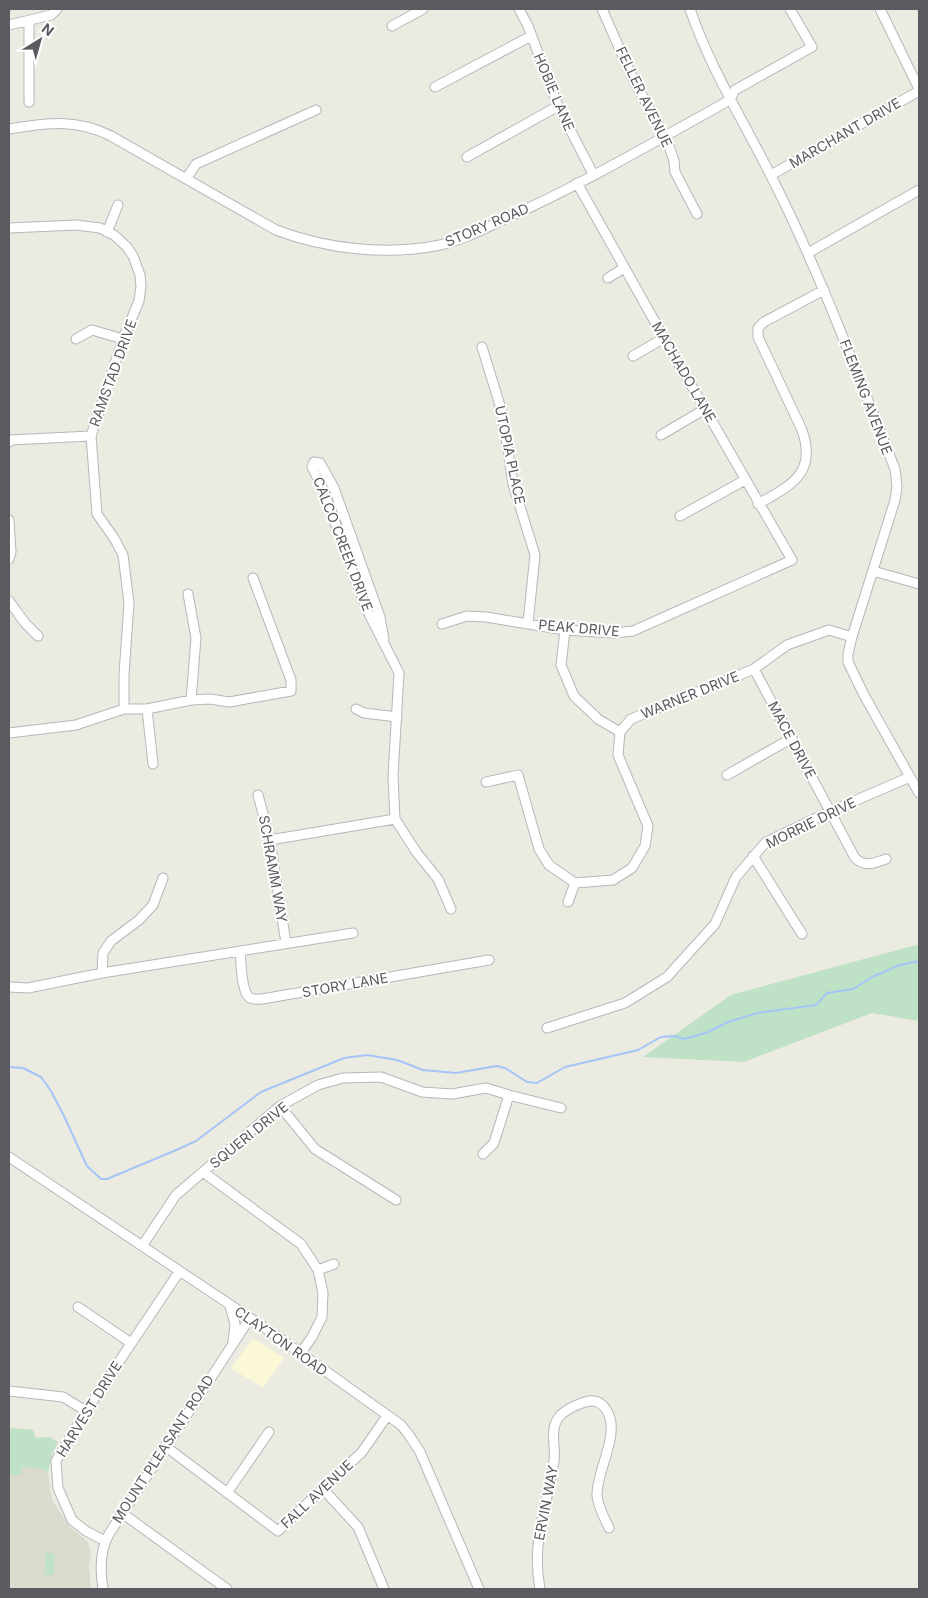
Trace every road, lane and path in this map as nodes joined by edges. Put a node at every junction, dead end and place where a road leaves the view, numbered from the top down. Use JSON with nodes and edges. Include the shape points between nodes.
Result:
{"nodes":[{"id":1,"x":56,"y":9,"type":"edge"},
{"id":2,"x":423,"y":9,"type":"edge"},
{"id":3,"x":519,"y":9,"type":"edge"},
{"id":4,"x":602,"y":9,"type":"edge"},
{"id":5,"x":690,"y":9,"type":"edge"},
{"id":6,"x":790,"y":9,"type":"edge"},
{"id":7,"x":880,"y":9,"type":"edge"},
{"id":8,"x":29,"y":20,"type":"junction"},
{"id":9,"x":9,"y":25,"type":"edge"},
{"id":10,"x":392,"y":26,"type":"dead end"},
{"id":11,"x":531,"y":36,"type":"junction"},
{"id":12,"x":435,"y":87,"type":"dead end"},
{"id":13,"x":919,"y":90,"type":"edge"},
{"id":14,"x":730,"y":100,"type":"junction"},
{"id":15,"x":29,"y":102,"type":"dead end"},
{"id":16,"x":558,"y":106,"type":"junction"},
{"id":17,"x":316,"y":110,"type":"dead end"},
{"id":18,"x":9,"y":129,"type":"edge"},
{"id":19,"x":664,"y":136,"type":"junction"},
{"id":20,"x":467,"y":157,"type":"dead end"},
{"id":21,"x":593,"y":174,"type":"junction"},
{"id":22,"x":771,"y":175,"type":"junction"},
{"id":23,"x":186,"y":179,"type":"junction"},
{"id":24,"x":578,"y":183,"type":"junction"},
{"id":25,"x":919,"y":190,"type":"edge"},
{"id":26,"x":118,"y":205,"type":"dead end"},
{"id":27,"x":697,"y":214,"type":"dead end"},
{"id":28,"x":9,"y":228,"type":"edge"},
{"id":29,"x":107,"y":232,"type":"junction"},
{"id":30,"x":808,"y":253,"type":"junction"},
{"id":31,"x":624,"y":268,"type":"junction"},
{"id":32,"x":608,"y":278,"type":"dead end"},
{"id":33,"x":824,"y":290,"type":"junction"},
{"id":34,"x":664,"y":338,"type":"junction"},
{"id":35,"x":76,"y":339,"type":"dead end"},
{"id":36,"x":124,"y":339,"type":"junction"},
{"id":37,"x":482,"y":347,"type":"dead end"},
{"id":38,"x":633,"y":356,"type":"dead end"},
{"id":39,"x":705,"y":409,"type":"junction"},
{"id":40,"x":661,"y":435,"type":"dead end"},
{"id":41,"x":91,"y":436,"type":"junction"},
{"id":42,"x":9,"y":442,"type":"edge"},
{"id":43,"x":745,"y":480,"type":"junction"},
{"id":44,"x":758,"y":504,"type":"junction"},
{"id":45,"x":680,"y":516,"type":"dead end"},
{"id":46,"x":9,"y":520,"type":"edge"},
{"id":47,"x":9,"y":560,"type":"edge"},
{"id":48,"x":792,"y":560,"type":"joint"},
{"id":49,"x":872,"y":571,"type":"junction"},
{"id":50,"x":254,"y":578,"type":"dead end"},
{"id":51,"x":919,"y":584,"type":"edge"},
{"id":52,"x":188,"y":594,"type":"dead end"},
{"id":53,"x":9,"y":601,"type":"edge"},
{"id":54,"x":528,"y":623,"type":"junction"},
{"id":55,"x":442,"y":624,"type":"dead end"},
{"id":56,"x":565,"y":630,"type":"junction"},
{"id":57,"x":38,"y":636,"type":"dead end"},
{"id":58,"x":852,"y":637,"type":"junction"},
{"id":59,"x":384,"y":640,"type":"junction"},
{"id":60,"x":754,"y":669,"type":"junction"},
{"id":61,"x":191,"y":700,"type":"junction"},
{"id":62,"x":147,"y":709,"type":"junction"},
{"id":63,"x":356,"y":709,"type":"dead end"},
{"id":64,"x":124,"y":710,"type":"junction"},
{"id":65,"x":397,"y":717,"type":"junction"},
{"id":66,"x":620,"y":732,"type":"junction"},
{"id":67,"x":9,"y":733,"type":"edge"},
{"id":68,"x":792,"y":738,"type":"junction"},
{"id":69,"x":153,"y":764,"type":"dead end"},
{"id":70,"x":727,"y":775,"type":"dead end"},
{"id":71,"x":910,"y":777,"type":"junction"},
{"id":72,"x":486,"y":782,"type":"dead end"},
{"id":73,"x":919,"y":793,"type":"edge"},
{"id":74,"x":258,"y":795,"type":"dead end"},
{"id":75,"x":831,"y":811,"type":"junction"},
{"id":76,"x":395,"y":819,"type":"junction"},
{"id":77,"x":270,"y":840,"type":"junction"},
{"id":78,"x":753,"y":856,"type":"junction"},
{"id":79,"x":886,"y":859,"type":"dead end"},
{"id":80,"x":163,"y":878,"type":"dead end"},
{"id":81,"x":575,"y":883,"type":"junction"},
{"id":82,"x":568,"y":902,"type":"dead end"},
{"id":83,"x":451,"y":909,"type":"dead end"},
{"id":84,"x":353,"y":933,"type":"dead end"},
{"id":85,"x":802,"y":934,"type":"dead end"},
{"id":86,"x":286,"y":943,"type":"junction"},
{"id":87,"x":240,"y":951,"type":"junction"},
{"id":88,"x":489,"y":960,"type":"dead end"},
{"id":89,"x":102,"y":973,"type":"junction"},
{"id":90,"x":9,"y":987,"type":"edge"},
{"id":91,"x":546,"y":1028,"type":"dead end"},
{"id":92,"x":509,"y":1095,"type":"junction"},
{"id":93,"x":280,"y":1106,"type":"junction"},
{"id":94,"x":561,"y":1108,"type":"dead end"},
{"id":95,"x":483,"y":1154,"type":"dead end"},
{"id":96,"x":9,"y":1157,"type":"edge"},
{"id":97,"x":203,"y":1172,"type":"junction"},
{"id":98,"x":396,"y":1200,"type":"dead end"},
{"id":99,"x":142,"y":1246,"type":"junction"},
{"id":100,"x":334,"y":1264,"type":"dead end"},
{"id":101,"x":318,"y":1270,"type":"junction"},
{"id":102,"x":179,"y":1272,"type":"junction"},
{"id":103,"x":230,"y":1306,"type":"junction"},
{"id":104,"x":78,"y":1308,"type":"dead end"},
{"id":105,"x":250,"y":1318,"type":"junction"},
{"id":106,"x":131,"y":1343,"type":"junction"},
{"id":107,"x":233,"y":1344,"type":"junction"},
{"id":108,"x":300,"y":1354,"type":"junction"},
{"id":109,"x":9,"y":1391,"type":"edge"},
{"id":110,"x":86,"y":1411,"type":"junction"},
{"id":111,"x":387,"y":1416,"type":"junction"},
{"id":112,"x":269,"y":1432,"type":"dead end"},
{"id":113,"x":165,"y":1446,"type":"junction"},
{"id":114,"x":323,"y":1489,"type":"junction"},
{"id":115,"x":227,"y":1493,"type":"junction"},
{"id":116,"x":122,"y":1513,"type":"junction"},
{"id":117,"x":609,"y":1528,"type":"dead end"},
{"id":118,"x":105,"y":1541,"type":"junction"},
{"id":119,"x":103,"y":1589,"type":"edge"},
{"id":120,"x":227,"y":1589,"type":"edge"},
{"id":121,"x":384,"y":1589,"type":"edge"},
{"id":122,"x":478,"y":1589,"type":"edge"},
{"id":123,"x":540,"y":1589,"type":"edge"}],
"edges":[{"from":1,"to":8,"type":"street","via":[[52,15]]},
{"from":2,"to":10,"type":"street"},
{"from":3,"to":11,"type":"street","name":"HOBIE LANE"},
{"from":4,"to":19,"type":"street","name":"FELLER AVENUE","via":[[633,79]]},
{"from":5,"to":14,"type":"street","name":"FLEMING AVENUE"},
{"from":6,"to":14,"type":"street","name":"STORY ROAD","via":[[812,48],[735,90]]},
{"from":7,"to":13,"type":"street"},
{"from":8,"to":9,"type":"street"},
{"from":8,"to":15,"type":"street"},
{"from":11,"to":12,"type":"street"},
{"from":11,"to":16,"type":"street","name":"HOBIE LANE"},
{"from":13,"to":22,"type":"street","name":"MARCHANT DRIVE"},
{"from":14,"to":19,"type":"street","name":"STORY ROAD"},
{"from":14,"to":22,"type":"street","name":"FLEMING AVENUE"},
{"from":16,"to":20,"type":"street"},
{"from":16,"to":21,"type":"street","name":"HOBIE LANE"},
{"from":17,"to":23,"type":"street","via":[[196,164]]},
{"from":18,"to":23,"type":"street","name":"STORY ROAD","via":[[42,124],[80,124],[111,136]]},
{"from":19,"to":21,"type":"street","name":"STORY ROAD"},
{"from":19,"to":27,"type":"street","name":"FELLER AVENUE","via":[[675,172]]},
{"from":21,"to":24,"type":"street","name":"STORY ROAD"},
{"from":22,"to":30,"type":"street","name":"FLEMING AVENUE"},
{"from":23,"to":24,"type":"street","name":"STORY ROAD","via":[[276,230],[296,237],[382,250],[426,248],[452,242]]},
{"from":24,"to":31,"type":"street","name":"MACHADO LANE"},
{"from":25,"to":30,"type":"street"},
{"from":26,"to":29,"type":"street"},
{"from":28,"to":29,"type":"street","name":"RAMSTAD DRIVE","via":[[85,225]]},
{"from":29,"to":36,"type":"street","name":"RAMSTAD DRIVE","via":[[127,247],[140,275],[140,301]]},
{"from":30,"to":33,"type":"street","name":"FLEMING AVENUE"},
{"from":31,"to":32,"type":"street"},
{"from":31,"to":34,"type":"street","name":"MACHADO LANE"},
{"from":33,"to":44,"type":"street","via":[[758,328],[758,338],[807,444],[807,459],[794,482]]},
{"from":33,"to":49,"type":"street","name":"FLEMING AVENUE","via":[[895,469],[895,500]]},
{"from":34,"to":38,"type":"street"},
{"from":34,"to":39,"type":"street","name":"MACHADO LANE"},
{"from":35,"to":36,"type":"street","via":[[92,330]]},
{"from":36,"to":41,"type":"street","name":"RAMSTAD DRIVE"},
{"from":37,"to":54,"type":"street","name":"UTOPIA PLACE","via":[[502,412],[513,484],[536,555]]},
{"from":39,"to":40,"type":"street"},
{"from":39,"to":43,"type":"street","name":"MACHADO LANE"},
{"from":41,"to":42,"type":"street"},
{"from":41,"to":64,"type":"street","name":"RAMSTAD DRIVE","via":[[97,514],[123,555],[129,603]]},
{"from":43,"to":44,"type":"street","name":"MACHADO LANE"},
{"from":43,"to":45,"type":"street"},
{"from":44,"to":48,"type":"street","name":"MACHADO LANE"},
{"from":46,"to":47,"type":"street"},
{"from":48,"to":56,"type":"street","name":"PEAK DRIVE","via":[[633,630],[614,633]]},
{"from":49,"to":51,"type":"street"},
{"from":49,"to":58,"type":"street","name":"FLEMING AVENUE"},
{"from":50,"to":61,"type":"street","via":[[291,680],[291,691],[229,702]]},
{"from":52,"to":61,"type":"street","via":[[196,638]]},
{"from":53,"to":57,"type":"street"},
{"from":54,"to":55,"type":"street","name":"PEAK DRIVE","via":[[467,616]]},
{"from":54,"to":56,"type":"street","name":"PEAK DRIVE"},
{"from":56,"to":66,"type":"street","via":[[561,665],[574,696],[598,719]]},
{"from":58,"to":60,"type":"street","name":"WARNER DRIVE","via":[[829,630],[787,645]]},
{"from":58,"to":71,"type":"street","name":"FLEMING AVENUE","via":[[848,662]]},
{"from":59,"to":59,"type":"street","name":"CALCO CREEK DRIVE","via":[[380,617],[334,488],[320,463],[314,462],[312,467],[366,608]]},
{"from":59,"to":65,"type":"street","name":"CALCO CREEK DRIVE","via":[[399,672]]},
{"from":60,"to":66,"type":"street","name":"WARNER DRIVE","via":[[631,719]]},
{"from":60,"to":68,"type":"street","name":"MACE DRIVE"},
{"from":61,"to":62,"type":"street"},
{"from":62,"to":64,"type":"street"},
{"from":62,"to":69,"type":"street"},
{"from":63,"to":65,"type":"street"},
{"from":64,"to":67,"type":"street","via":[[76,725]]},
{"from":65,"to":76,"type":"street","name":"CALCO CREEK DRIVE","via":[[393,776]]},
{"from":66,"to":81,"type":"street","via":[[618,755],[648,826],[645,846],[632,868],[612,880]]},
{"from":68,"to":70,"type":"street"},
{"from":68,"to":75,"type":"street","name":"MACE DRIVE"},
{"from":71,"to":73,"type":"street","name":"FLEMING AVENUE"},
{"from":71,"to":75,"type":"street","name":"MORRIE DRIVE"},
{"from":72,"to":81,"type":"street","via":[[518,775],[539,849],[549,866]]},
{"from":74,"to":77,"type":"street","name":"SCHRAMM WAY"},
{"from":75,"to":78,"type":"street","name":"MORRIE DRIVE","via":[[766,842]]},
{"from":75,"to":79,"type":"street","name":"MACE DRIVE","via":[[861,864]]},
{"from":76,"to":77,"type":"street"},
{"from":76,"to":83,"type":"street","via":[[438,879]]},
{"from":77,"to":86,"type":"street","name":"SCHRAMM WAY"},
{"from":78,"to":85,"type":"street"},
{"from":78,"to":91,"type":"street","name":"MORRIE DRIVE","via":[[736,877],[715,924],[667,978],[625,1003]]},
{"from":80,"to":89,"type":"street","via":[[153,905],[111,941],[103,953]]},
{"from":81,"to":82,"type":"street"},
{"from":84,"to":86,"type":"street"},
{"from":86,"to":87,"type":"street"},
{"from":87,"to":88,"type":"street","name":"STORY LANE","via":[[244,987],[255,999]]},
{"from":87,"to":89,"type":"street"},
{"from":89,"to":90,"type":"street","via":[[28,988]]},
{"from":92,"to":93,"type":"street","name":"SQUERI DRIVE","via":[[486,1088],[452,1094],[422,1092],[381,1077],[343,1078],[318,1085]]},
{"from":92,"to":94,"type":"street","name":"SQUERI DRIVE"},
{"from":92,"to":95,"type":"street","via":[[494,1143]]},
{"from":93,"to":97,"type":"street","name":"SQUERI DRIVE"},
{"from":93,"to":98,"type":"street","via":[[315,1149]]},
{"from":96,"to":99,"type":"street","name":"CLAYTON ROAD"},
{"from":97,"to":99,"type":"street","name":"SQUERI DRIVE","via":[[176,1195]]},
{"from":97,"to":101,"type":"street","via":[[301,1244]]},
{"from":99,"to":102,"type":"street","name":"CLAYTON ROAD"},
{"from":100,"to":101,"type":"street"},
{"from":101,"to":108,"type":"street","via":[[324,1293],[322,1317]]},
{"from":102,"to":103,"type":"street","name":"CLAYTON ROAD"},
{"from":102,"to":106,"type":"street","name":"HARVEST DRIVE"},
{"from":103,"to":105,"type":"street","name":"CLAYTON ROAD"},
{"from":103,"to":107,"type":"street","via":[[235,1324]]},
{"from":104,"to":106,"type":"street"},
{"from":105,"to":107,"type":"street","name":"MOUNT PLEASANT ROAD"},
{"from":105,"to":108,"type":"street","name":"CLAYTON ROAD"},
{"from":106,"to":110,"type":"street","name":"HARVEST DRIVE"},
{"from":107,"to":113,"type":"street","name":"MOUNT PLEASANT ROAD"},
{"from":108,"to":111,"type":"street","name":"CLAYTON ROAD"},
{"from":109,"to":110,"type":"street","via":[[63,1396]]},
{"from":110,"to":118,"type":"street","name":"HARVEST DRIVE","via":[[56,1461],[58,1488],[72,1520]]},
{"from":111,"to":114,"type":"street","name":"FALL AVENUE","via":[[362,1452]]},
{"from":111,"to":122,"type":"street","name":"CLAYTON ROAD","via":[[401,1425],[420,1452]]},
{"from":112,"to":115,"type":"street"},
{"from":113,"to":115,"type":"street","name":"FALL AVENUE"},
{"from":113,"to":116,"type":"street","name":"MOUNT PLEASANT ROAD"},
{"from":114,"to":115,"type":"street","name":"FALL AVENUE","via":[[278,1531]]},
{"from":114,"to":121,"type":"street","via":[[358,1527]]},
{"from":116,"to":118,"type":"street","name":"MOUNT PLEASANT ROAD"},
{"from":116,"to":120,"type":"street"},
{"from":117,"to":123,"type":"street","name":"ERVIN WAY","via":[[597,1497],[612,1432],[609,1413],[602,1404],[591,1400],[562,1414],[554,1426],[554,1460],[536,1549]]},
{"from":118,"to":119,"type":"street","name":"MOUNT PLEASANT ROAD"}]}
